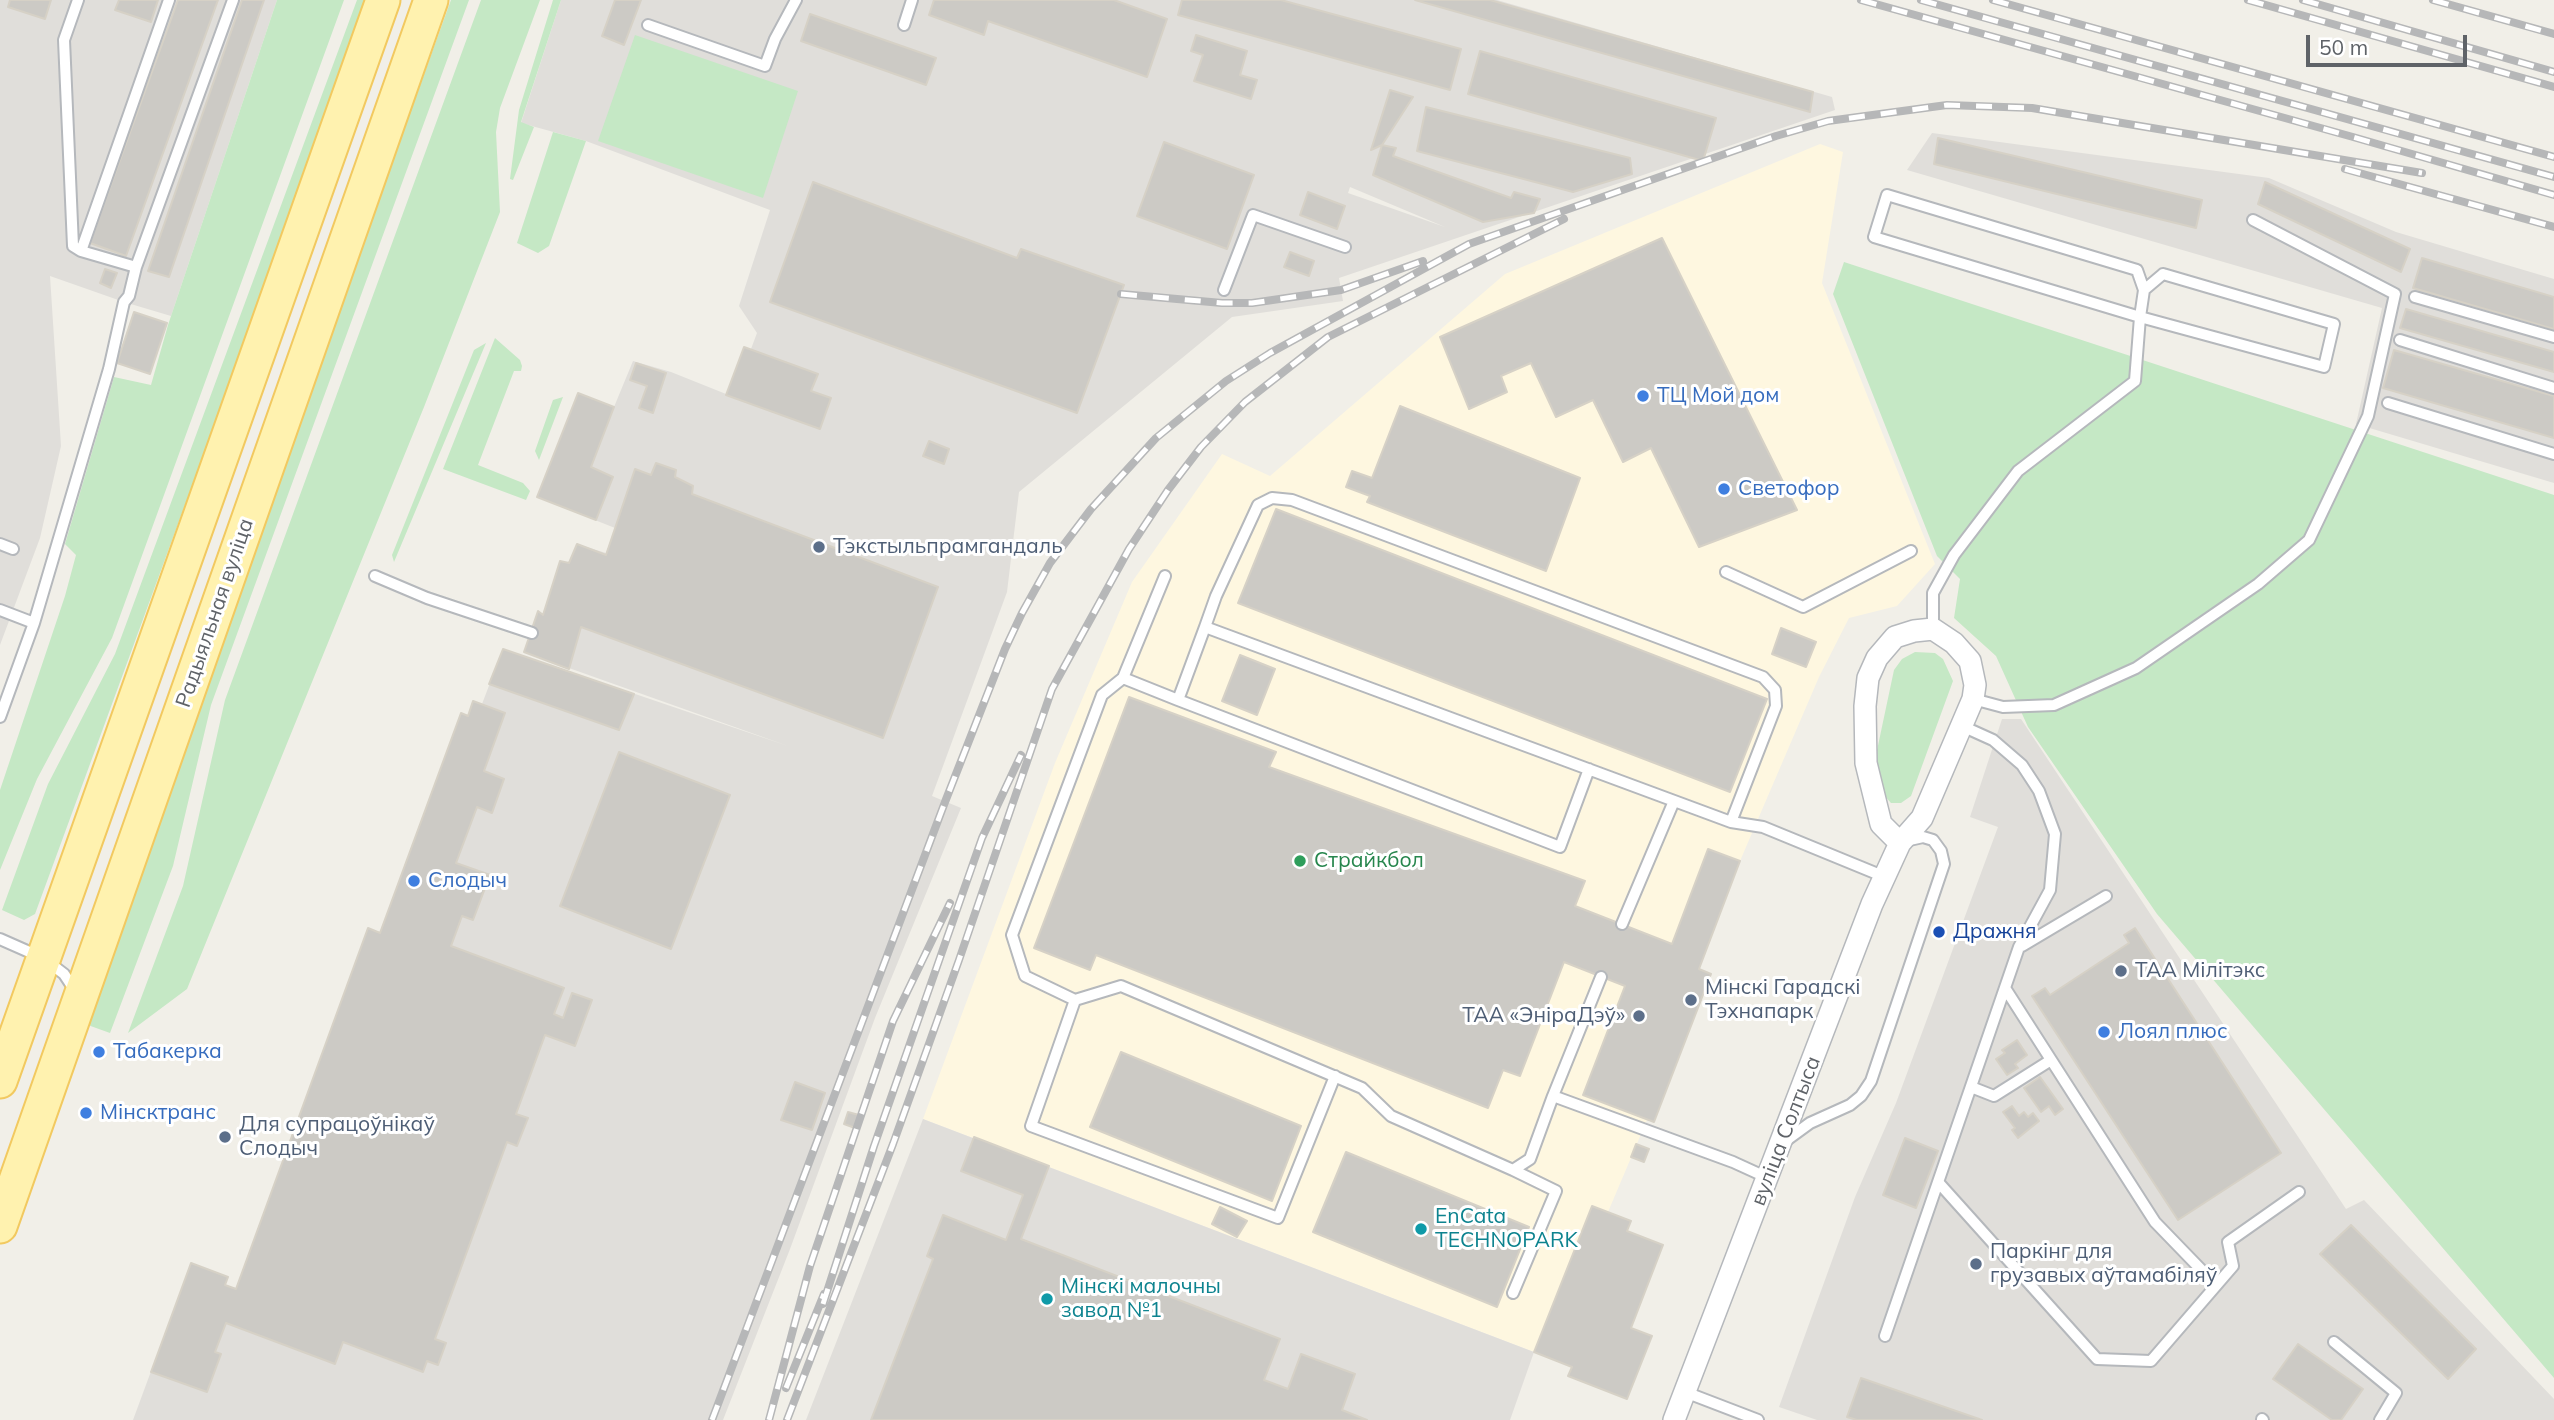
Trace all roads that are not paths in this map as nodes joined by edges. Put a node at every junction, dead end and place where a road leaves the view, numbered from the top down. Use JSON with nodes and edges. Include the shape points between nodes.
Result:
{"nodes":[{"id":1,"x":78,"y":0,"type":"edge"},
{"id":2,"x":169,"y":0,"type":"edge"},
{"id":3,"x":233,"y":0,"type":"edge"},
{"id":4,"x":383,"y":0,"type":"edge"},
{"id":5,"x":431,"y":0,"type":"edge"},
{"id":6,"x":796,"y":0,"type":"edge"},
{"id":7,"x":912,"y":0,"type":"edge"},
{"id":8,"x":648,"y":24,"type":"dead end"},
{"id":9,"x":904,"y":25,"type":"dead end"},
{"id":10,"x":2253,"y":220,"type":"dead end"},
{"id":11,"x":1345,"y":247,"type":"dead end"},
{"id":12,"x":81,"y":251,"type":"junction"},
{"id":13,"x":136,"y":267,"type":"junction"},
{"id":14,"x":1224,"y":290,"type":"dead end"},
{"id":15,"x":2144,"y":290,"type":"junction"},
{"id":16,"x":2415,"y":297,"type":"dead end"},
{"id":17,"x":2140,"y":317,"type":"junction"},
{"id":18,"x":2554,"y":337,"type":"edge"},
{"id":19,"x":2400,"y":340,"type":"dead end"},
{"id":20,"x":2554,"y":388,"type":"edge"},
{"id":21,"x":2388,"y":403,"type":"dead end"},
{"id":22,"x":2554,"y":454,"type":"edge"},
{"id":23,"x":0,"y":544,"type":"edge"},
{"id":24,"x":13,"y":549,"type":"dead end"},
{"id":25,"x":1910,"y":551,"type":"dead end"},
{"id":26,"x":1726,"y":572,"type":"dead end"},
{"id":27,"x":375,"y":576,"type":"dead end"},
{"id":28,"x":1165,"y":576,"type":"dead end"},
{"id":29,"x":0,"y":610,"type":"edge"},
{"id":30,"x":34,"y":623,"type":"junction"},
{"id":31,"x":1205,"y":627,"type":"junction"},
{"id":32,"x":1933,"y":629,"type":"junction"},
{"id":33,"x":532,"y":633,"type":"dead end"},
{"id":34,"x":1123,"y":678,"type":"junction"},
{"id":35,"x":1973,"y":699,"type":"junction"},
{"id":36,"x":1178,"y":700,"type":"junction"},
{"id":37,"x":0,"y":717,"type":"edge"},
{"id":38,"x":1962,"y":726,"type":"junction"},
{"id":39,"x":1589,"y":769,"type":"junction"},
{"id":40,"x":1674,"y":801,"type":"junction"},
{"id":41,"x":1731,"y":822,"type":"junction"},
{"id":42,"x":1900,"y":843,"type":"junction"},
{"id":43,"x":1885,"y":877,"type":"junction"},
{"id":44,"x":2106,"y":896,"type":"dead end"},
{"id":45,"x":1622,"y":924,"type":"dead end"},
{"id":46,"x":0,"y":939,"type":"edge"},
{"id":47,"x":2019,"y":947,"type":"junction"},
{"id":48,"x":43,"y":958,"type":"junction"},
{"id":49,"x":1601,"y":977,"type":"dead end"},
{"id":50,"x":2005,"y":988,"type":"junction"},
{"id":51,"x":79,"y":998,"type":"junction"},
{"id":52,"x":1075,"y":1000,"type":"junction"},
{"id":53,"x":2051,"y":1060,"type":"junction"},
{"id":54,"x":1335,"y":1076,"type":"junction"},
{"id":55,"x":0,"y":1081,"type":"edge"},
{"id":56,"x":1971,"y":1087,"type":"junction"},
{"id":57,"x":1553,"y":1096,"type":"junction"},
{"id":58,"x":1782,"y":1144,"type":"junction"},
{"id":59,"x":1513,"y":1170,"type":"junction"},
{"id":60,"x":1768,"y":1178,"type":"junction"},
{"id":61,"x":1938,"y":1182,"type":"junction"},
{"id":62,"x":2299,"y":1192,"type":"dead end"},
{"id":63,"x":0,"y":1226,"type":"edge"},
{"id":64,"x":2216,"y":1285,"type":"junction"},
{"id":65,"x":1513,"y":1293,"type":"dead end"},
{"id":66,"x":1885,"y":1336,"type":"dead end"},
{"id":67,"x":2334,"y":1342,"type":"dead end"},
{"id":68,"x":1685,"y":1392,"type":"junction"},
{"id":69,"x":1674,"y":1420,"type":"edge"},
{"id":70,"x":1758,"y":1420,"type":"edge"},
{"id":71,"x":2380,"y":1420,"type":"edge"}],
"edges":[{"from":1,"to":12,"type":"lane","via":[[64,40],[73,246]]},
{"from":2,"to":12,"type":"lane"},
{"from":3,"to":13,"type":"lane"},
{"from":4,"to":48,"type":"main road"},
{"from":5,"to":51,"type":"main road","name":"Радыяльная вуліца"},
{"from":6,"to":8,"type":"lane","via":[[765,65]]},
{"from":7,"to":9,"type":"lane"},
{"from":10,"to":35,"type":"lane","via":[[2395,293],[2368,416],[2309,540],[2258,584],[2137,668],[2054,705],[2003,706]]},
{"from":11,"to":14,"type":"lane","via":[[1253,215]]},
{"from":12,"to":13,"type":"lane"},
{"from":13,"to":30,"type":"lane"},
{"from":15,"to":17,"type":"lane"},
{"from":15,"to":17,"type":"lane","via":[[2163,274],[2334,324],[2324,367]]},
{"from":15,"to":17,"type":"lane","via":[[2137,270],[1887,195],[1874,237]]},
{"from":16,"to":18,"type":"lane"},
{"from":17,"to":32,"type":"lane","via":[[2135,381],[2018,471],[1954,555],[1933,593]]},
{"from":19,"to":20,"type":"lane"},
{"from":21,"to":22,"type":"lane"},
{"from":23,"to":24,"type":"lane"},
{"from":25,"to":26,"type":"lane","via":[[1803,607]]},
{"from":27,"to":33,"type":"lane"},
{"from":28,"to":34,"type":"lane"},
{"from":29,"to":30,"type":"lane"},
{"from":30,"to":37,"type":"lane"},
{"from":31,"to":36,"type":"lane"},
{"from":31,"to":39,"type":"lane"},
{"from":31,"to":41,"type":"lane","via":[[1258,505],[1272,498],[1292,500],[1763,677],[1775,690],[1776,706]]},
{"from":32,"to":35,"type":"street","name":"вуліца Солтыса","via":[[1970,661]]},
{"from":32,"to":42,"type":"street","via":[[1895,638],[1877,658],[1868,678],[1866,763],[1881,824]]},
{"from":34,"to":36,"type":"lane"},
{"from":34,"to":52,"type":"lane","via":[[1102,695],[1013,935],[1026,976]]},
{"from":35,"to":38,"type":"street","name":"вуліца Солтыса"},
{"from":36,"to":39,"type":"lane","via":[[1560,847]]},
{"from":38,"to":42,"type":"street","name":"вуліца Солтыса","via":[[1922,818]]},
{"from":38,"to":47,"type":"lane","via":[[1993,740],[2022,765],[2039,791],[2055,834],[2050,890]]},
{"from":39,"to":40,"type":"lane"},
{"from":40,"to":41,"type":"lane"},
{"from":40,"to":45,"type":"lane"},
{"from":41,"to":43,"type":"lane","via":[[1763,827]]},
{"from":42,"to":43,"type":"street","name":"вуліца Солтыса"},
{"from":42,"to":58,"type":"lane","via":[[1933,839],[1944,864],[1871,1081],[1850,1105],[1810,1123]]},
{"from":43,"to":58,"type":"street","name":"вуліца Солтыса"},
{"from":44,"to":47,"type":"lane"},
{"from":46,"to":48,"type":"lane"},
{"from":47,"to":50,"type":"lane"},
{"from":48,"to":51,"type":"lane","via":[[73,984]]},
{"from":48,"to":55,"type":"main road"},
{"from":49,"to":57,"type":"lane"},
{"from":50,"to":53,"type":"lane"},
{"from":50,"to":56,"type":"lane"},
{"from":51,"to":63,"type":"main road","name":"Радыяльная вуліца"},
{"from":52,"to":54,"type":"lane","via":[[1121,986]]},
{"from":52,"to":54,"type":"lane","via":[[1031,1126],[1278,1218]]},
{"from":53,"to":56,"type":"lane","via":[[1994,1096]]},
{"from":53,"to":64,"type":"lane","via":[[2155,1222]]},
{"from":54,"to":59,"type":"lane","via":[[1362,1088],[1391,1116]]},
{"from":56,"to":61,"type":"lane"},
{"from":57,"to":59,"type":"lane","via":[[1530,1159]]},
{"from":57,"to":60,"type":"lane"},
{"from":58,"to":60,"type":"street","name":"вуліца Солтыса"},
{"from":59,"to":65,"type":"lane","via":[[1556,1191]]},
{"from":60,"to":68,"type":"street","name":"вуліца Солтыса"},
{"from":61,"to":64,"type":"lane","via":[[2097,1359],[2151,1361]]},
{"from":61,"to":66,"type":"lane"},
{"from":62,"to":64,"type":"lane","via":[[2228,1242],[2233,1266]]},
{"from":67,"to":71,"type":"lane","via":[[2396,1393]]},
{"from":68,"to":69,"type":"street","name":"вуліца Солтыса"},
{"from":68,"to":70,"type":"lane"}]}
